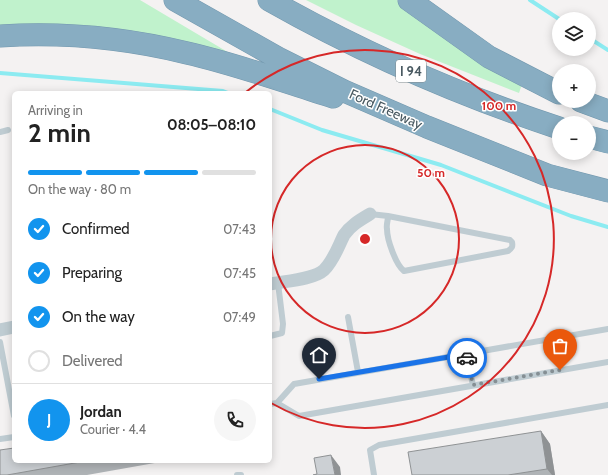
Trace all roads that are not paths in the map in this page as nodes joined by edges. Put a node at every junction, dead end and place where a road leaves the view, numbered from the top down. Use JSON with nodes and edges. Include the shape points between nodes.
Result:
{"nodes":[{"id":1,"x":175,"y":0,"type":"edge"},
{"id":2,"x":269,"y":0,"type":"edge"},
{"id":3,"x":409,"y":0,"type":"edge"},
{"id":4,"x":0,"y":36,"type":"edge"},
{"id":5,"x":552,"y":89,"type":"edge"},
{"id":6,"x":596,"y":107,"type":"edge"},
{"id":7,"x":608,"y":111,"type":"edge"},
{"id":8,"x":552,"y":126,"type":"edge"},
{"id":9,"x":427,"y":127,"type":"junction"},
{"id":10,"x":8,"y":130,"type":"dead end"},
{"id":11,"x":0,"y":132,"type":"edge"},
{"id":12,"x":596,"y":139,"type":"edge"},
{"id":13,"x":608,"y":142,"type":"edge"},
{"id":14,"x":608,"y":191,"type":"edge"},
{"id":15,"x":370,"y":214,"type":"joint"},
{"id":16,"x":388,"y":216,"type":"junction"},
{"id":17,"x":274,"y":283,"type":"edge"},
{"id":18,"x":348,"y":317,"type":"dead end"},
{"id":19,"x":12,"y":327,"type":"edge"},
{"id":20,"x":608,"y":329,"type":"edge"},
{"id":21,"x":0,"y":330,"type":"edge"},
{"id":22,"x":272,"y":336,"type":"edge"},
{"id":23,"x":0,"y":342,"type":"edge"},
{"id":24,"x":466,"y":354,"type":"junction"},
{"id":25,"x":608,"y":362,"type":"edge"},
{"id":26,"x":358,"y":372,"type":"junction"},
{"id":27,"x":473,"y":385,"type":"junction"},
{"id":28,"x":277,"y":403,"type":"junction"},
{"id":29,"x":272,"y":404,"type":"edge"},
{"id":30,"x":12,"y":405,"type":"edge"},
{"id":31,"x":608,"y":405,"type":"edge"},
{"id":32,"x":12,"y":437,"type":"edge"},
{"id":33,"x":0,"y":439,"type":"edge"},
{"id":34,"x":237,"y":475,"type":"edge"},
{"id":35,"x":241,"y":475,"type":"edge"},
{"id":36,"x":374,"y":475,"type":"edge"}],
"edges":[{"from":1,"to":9,"type":"highway","name":"Ford Freeway","via":[[278,58],[344,91]]},
{"from":2,"to":8,"type":"highway","number":"I 94","via":[[394,64],[482,101]]},
{"from":3,"to":5,"type":"highway","via":[[490,57]]},
{"from":4,"to":9,"type":"highway","via":[[62,35],[124,40],[158,46],[213,60]]},
{"from":6,"to":7,"type":"highway"},
{"from":9,"to":14,"type":"highway","name":"Ford Freeway","via":[[547,175]]},
{"from":10,"to":11,"type":"lane"},
{"from":12,"to":13,"type":"highway"},
{"from":15,"to":16,"type":"lane"},
{"from":15,"to":17,"type":"street","via":[[355,223],[323,270],[310,277]]},
{"from":16,"to":16,"type":"lane","via":[[510,240],[513,246],[508,251],[404,271],[400,268],[388,240]]},
{"from":17,"to":22,"type":"lane","via":[[283,324],[282,333]]},
{"from":18,"to":26,"type":"lane"},
{"from":19,"to":21,"type":"street"},
{"from":20,"to":24,"type":"lane"},
{"from":23,"to":30,"type":"lane"},
{"from":24,"to":26,"type":"lane"},
{"from":24,"to":27,"type":"lane"},
{"from":25,"to":27,"type":"lane"},
{"from":26,"to":28,"type":"lane","via":[[294,384]]},
{"from":27,"to":28,"type":"lane","via":[[299,416]]},
{"from":28,"to":29,"type":"lane"},
{"from":31,"to":36,"type":"lane","via":[[379,445],[370,450]]},
{"from":32,"to":33,"type":"lane"},
{"from":34,"to":35,"type":"lane"}]}
